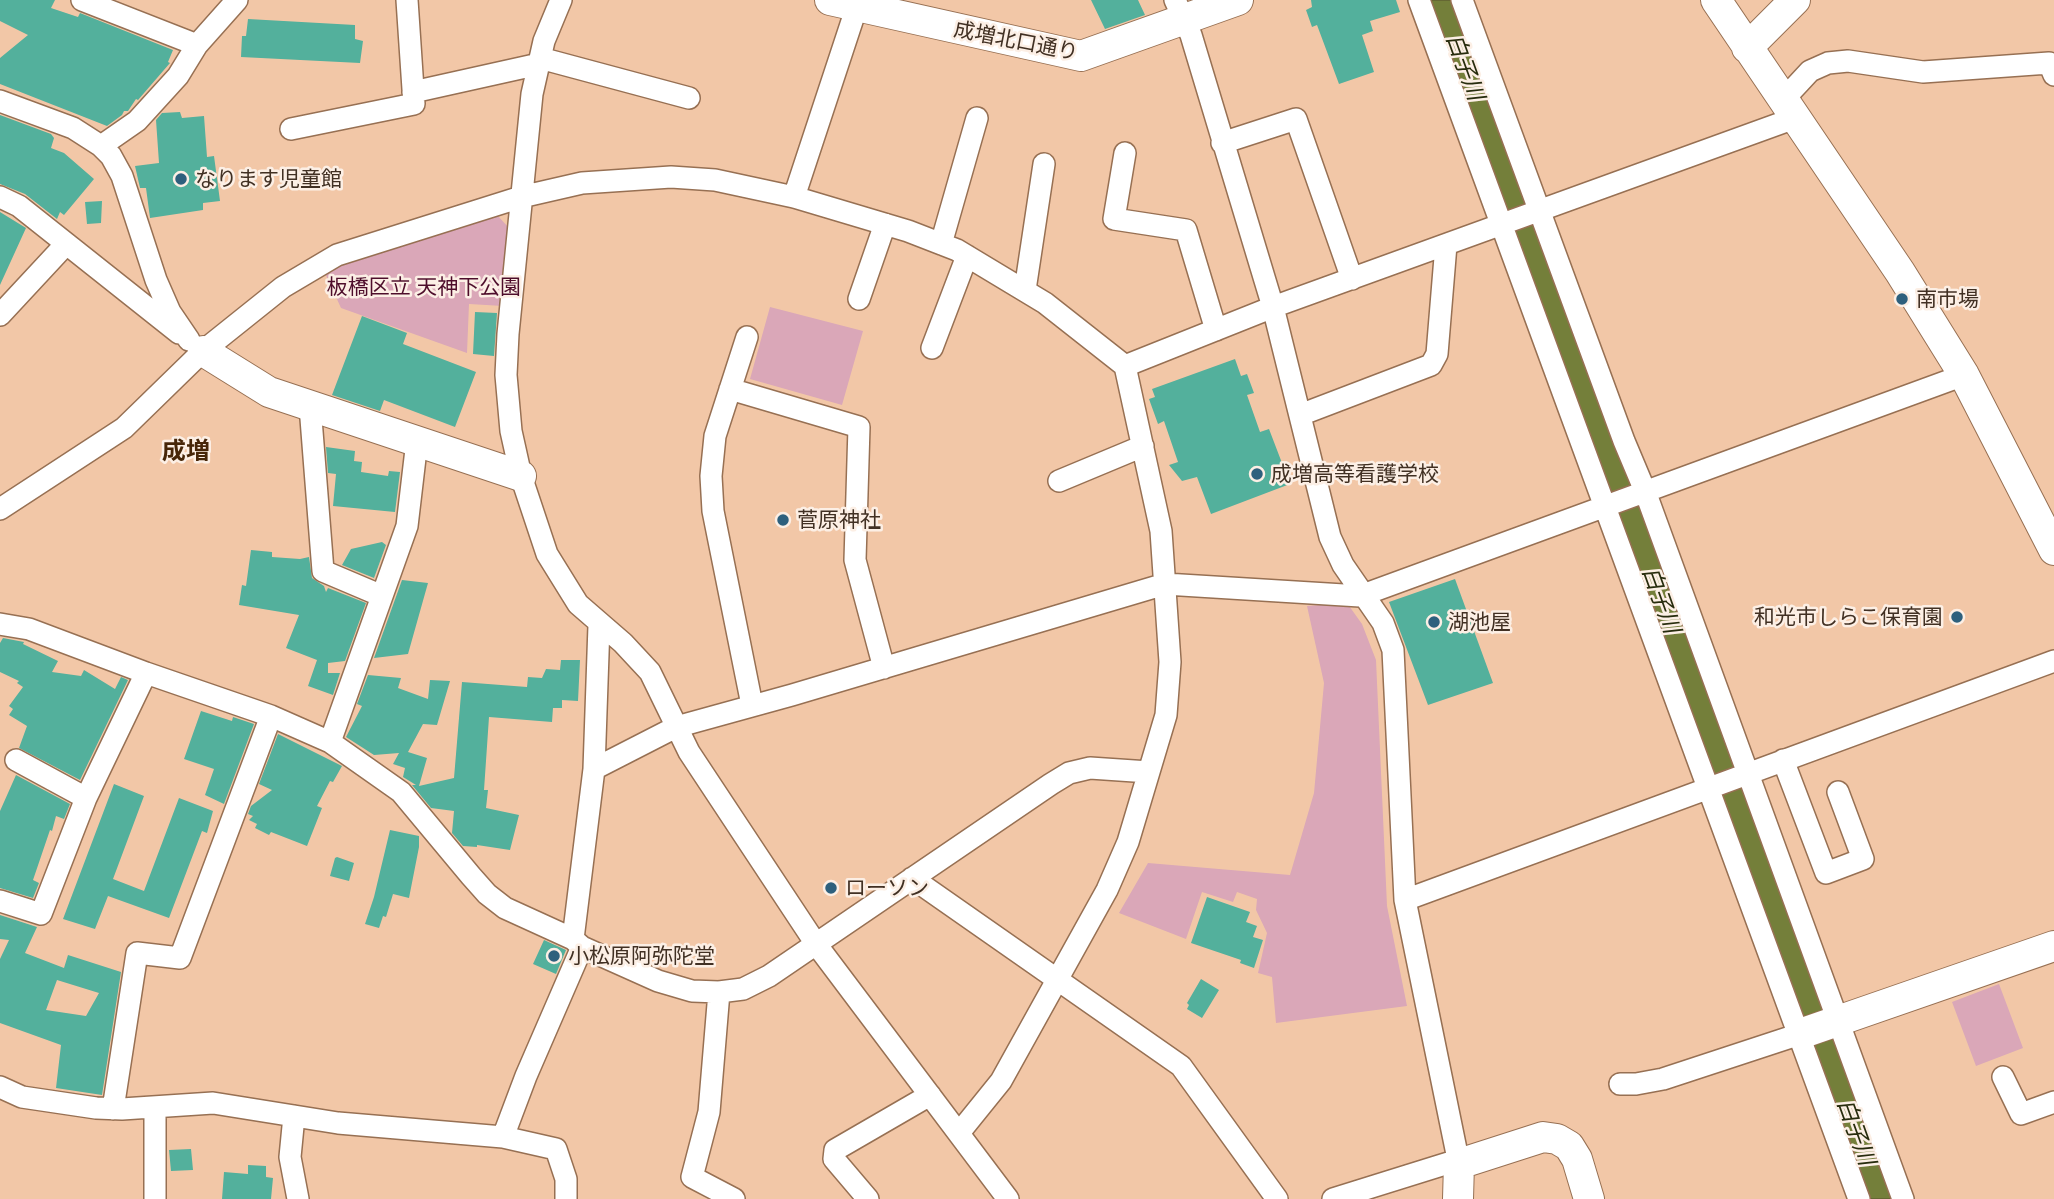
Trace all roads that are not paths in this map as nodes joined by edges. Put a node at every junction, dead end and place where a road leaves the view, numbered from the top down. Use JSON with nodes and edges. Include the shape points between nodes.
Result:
{"nodes":[{"id":1,"x":82,"y":0,"type":"edge"},
{"id":2,"x":237,"y":0,"type":"edge"},
{"id":3,"x":407,"y":0,"type":"edge"},
{"id":4,"x":561,"y":0,"type":"edge"},
{"id":5,"x":1238,"y":0,"type":"edge"},
{"id":6,"x":1419,"y":0,"type":"edge"},
{"id":7,"x":1462,"y":0,"type":"edge"},
{"id":8,"x":1716,"y":0,"type":"edge"},
{"id":9,"x":1795,"y":0,"type":"edge"},
{"id":10,"x":848,"y":2,"type":"edge"},
{"id":11,"x":1180,"y":10,"type":"edge"},
{"id":12,"x":197,"y":45,"type":"junction"},
{"id":13,"x":1747,"y":48,"type":"junction"},
{"id":14,"x":540,"y":61,"type":"junction"},
{"id":15,"x":2054,"y":75,"type":"edge"},
{"id":16,"x":413,"y":92,"type":"junction"},
{"id":17,"x":689,"y":98,"type":"dead end"},
{"id":18,"x":0,"y":101,"type":"edge"},
{"id":19,"x":1789,"y":109,"type":"junction"},
{"id":20,"x":977,"y":118,"type":"dead end"},
{"id":21,"x":291,"y":130,"type":"dead end"},
{"id":22,"x":1222,"y":143,"type":"junction"},
{"id":23,"x":101,"y":146,"type":"junction"},
{"id":24,"x":1125,"y":153,"type":"dead end"},
{"id":25,"x":1044,"y":164,"type":"dead end"},
{"id":26,"x":0,"y":197,"type":"edge"},
{"id":27,"x":521,"y":197,"type":"junction"},
{"id":28,"x":794,"y":197,"type":"junction"},
{"id":29,"x":1537,"y":211,"type":"junction"},
{"id":30,"x":885,"y":224,"type":"junction"},
{"id":31,"x":1503,"y":224,"type":"junction"},
{"id":32,"x":66,"y":244,"type":"junction"},
{"id":33,"x":941,"y":244,"type":"junction"},
{"id":34,"x":1446,"y":245,"type":"junction"},
{"id":35,"x":967,"y":256,"type":"junction"},
{"id":36,"x":1352,"y":279,"type":"junction"},
{"id":37,"x":1025,"y":290,"type":"junction"},
{"id":38,"x":859,"y":299,"type":"dead end"},
{"id":39,"x":1273,"y":307,"type":"junction"},
{"id":40,"x":0,"y":315,"type":"edge"},
{"id":41,"x":1216,"y":330,"type":"junction"},
{"id":42,"x":747,"y":337,"type":"dead end"},
{"id":43,"x":196,"y":345,"type":"junction"},
{"id":44,"x":932,"y":348,"type":"dead end"},
{"id":45,"x":1125,"y":366,"type":"junction"},
{"id":46,"x":1964,"y":375,"type":"junction"},
{"id":47,"x":730,"y":389,"type":"junction"},
{"id":48,"x":310,"y":406,"type":"junction"},
{"id":49,"x":1300,"y":415,"type":"junction"},
{"id":50,"x":417,"y":442,"type":"junction"},
{"id":51,"x":1143,"y":446,"type":"junction"},
{"id":52,"x":521,"y":476,"type":"junction"},
{"id":53,"x":1059,"y":481,"type":"dead end"},
{"id":54,"x":1643,"y":492,"type":"junction"},
{"id":55,"x":1605,"y":506,"type":"junction"},
{"id":56,"x":0,"y":509,"type":"edge"},
{"id":57,"x":2054,"y":550,"type":"edge"},
{"id":58,"x":1165,"y":584,"type":"junction"},
{"id":59,"x":1363,"y":595,"type":"junction"},
{"id":60,"x":382,"y":596,"type":"junction"},
{"id":61,"x":0,"y":624,"type":"edge"},
{"id":62,"x":599,"y":625,"type":"junction"},
{"id":63,"x":2054,"y":661,"type":"edge"},
{"id":64,"x":884,"y":668,"type":"junction"},
{"id":65,"x":146,"y":673,"type":"junction"},
{"id":66,"x":752,"y":705,"type":"junction"},
{"id":67,"x":271,"y":716,"type":"junction"},
{"id":68,"x":676,"y":727,"type":"junction"},
{"id":69,"x":330,"y":742,"type":"junction"},
{"id":70,"x":16,"y":760,"type":"dead end"},
{"id":71,"x":1783,"y":760,"type":"junction"},
{"id":72,"x":594,"y":769,"type":"junction"},
{"id":73,"x":1149,"y":772,"type":"junction"},
{"id":74,"x":1747,"y":774,"type":"junction"},
{"id":75,"x":1708,"y":789,"type":"junction"},
{"id":76,"x":1838,"y":792,"type":"dead end"},
{"id":77,"x":86,"y":798,"type":"junction"},
{"id":78,"x":912,"y":878,"type":"junction"},
{"id":79,"x":1405,"y":900,"type":"junction"},
{"id":80,"x":0,"y":901,"type":"edge"},
{"id":81,"x":578,"y":943,"type":"junction"},
{"id":82,"x":816,"y":944,"type":"junction"},
{"id":83,"x":2054,"y":946,"type":"edge"},
{"id":84,"x":1058,"y":979,"type":"junction"},
{"id":85,"x":719,"y":992,"type":"junction"},
{"id":86,"x":1838,"y":1021,"type":"junction"},
{"id":87,"x":1800,"y":1034,"type":"junction"},
{"id":88,"x":2003,"y":1077,"type":"dead end"},
{"id":89,"x":1620,"y":1084,"type":"dead end"},
{"id":90,"x":0,"y":1087,"type":"edge"},
{"id":91,"x":930,"y":1095,"type":"junction"},
{"id":92,"x":2054,"y":1102,"type":"edge"},
{"id":93,"x":155,"y":1107,"type":"junction"},
{"id":94,"x":113,"y":1108,"type":"junction"},
{"id":95,"x":294,"y":1116,"type":"junction"},
{"id":96,"x":959,"y":1133,"type":"junction"},
{"id":97,"x":503,"y":1137,"type":"junction"},
{"id":98,"x":1459,"y":1162,"type":"junction"},
{"id":99,"x":155,"y":1199,"type":"edge"},
{"id":100,"x":298,"y":1199,"type":"edge"},
{"id":101,"x":566,"y":1199,"type":"edge"},
{"id":102,"x":734,"y":1199,"type":"edge"},
{"id":103,"x":868,"y":1199,"type":"edge"},
{"id":104,"x":1008,"y":1199,"type":"edge"},
{"id":105,"x":1277,"y":1199,"type":"edge"},
{"id":106,"x":1333,"y":1199,"type":"edge"},
{"id":107,"x":1458,"y":1199,"type":"edge"},
{"id":108,"x":1590,"y":1199,"type":"edge"},
{"id":109,"x":1859,"y":1199,"type":"edge"},
{"id":110,"x":1903,"y":1199,"type":"edge"}],
"edges":[{"from":1,"to":12,"type":"street"},
{"from":2,"to":12,"type":"street"},
{"from":3,"to":16,"type":"street"},
{"from":4,"to":14,"type":"street"},
{"from":5,"to":11,"type":"street","name":"成増北口通り"},
{"from":6,"to":31,"type":"street"},
{"from":7,"to":29,"type":"street"},
{"from":8,"to":13,"type":"street"},
{"from":9,"to":13,"type":"street"},
{"from":10,"to":11,"type":"street","name":"成増北口通り","via":[[1081,56]]},
{"from":10,"to":28,"type":"street"},
{"from":11,"to":22,"type":"street"},
{"from":12,"to":23,"type":"street","via":[[178,76],[137,121]]},
{"from":13,"to":19,"type":"street"},
{"from":14,"to":16,"type":"street"},
{"from":14,"to":17,"type":"street"},
{"from":14,"to":27,"type":"street"},
{"from":15,"to":19,"type":"street","via":[[2049,63],[1923,72],[1848,61],[1828,63],[1810,71]]},
{"from":16,"to":21,"type":"street","via":[[414,104]]},
{"from":18,"to":23,"type":"street","via":[[73,128]]},
{"from":19,"to":29,"type":"street"},
{"from":19,"to":46,"type":"street"},
{"from":20,"to":33,"type":"street"},
{"from":22,"to":36,"type":"street","via":[[1296,119]]},
{"from":22,"to":39,"type":"street"},
{"from":23,"to":43,"type":"street","via":[[122,176],[170,312]]},
{"from":24,"to":41,"type":"street","via":[[1114,219],[1186,230]]},
{"from":25,"to":37,"type":"street"},
{"from":26,"to":32,"type":"street","via":[[19,206]]},
{"from":27,"to":28,"type":"street","via":[[582,183],[671,177],[715,180]]},
{"from":27,"to":43,"type":"street","via":[[337,255]]},
{"from":27,"to":52,"type":"street","via":[[506,375]]},
{"from":28,"to":30,"type":"street"},
{"from":29,"to":31,"type":"street"},
{"from":29,"to":54,"type":"street"},
{"from":30,"to":33,"type":"street"},
{"from":30,"to":38,"type":"street"},
{"from":31,"to":34,"type":"street"},
{"from":31,"to":55,"type":"street"},
{"from":32,"to":40,"type":"street"},
{"from":32,"to":43,"type":"street"},
{"from":33,"to":35,"type":"street"},
{"from":34,"to":36,"type":"street"},
{"from":34,"to":49,"type":"street","via":[[1437,354],[1431,365]]},
{"from":35,"to":37,"type":"street"},
{"from":35,"to":44,"type":"street"},
{"from":36,"to":39,"type":"street"},
{"from":37,"to":45,"type":"street"},
{"from":39,"to":41,"type":"street"},
{"from":39,"to":49,"type":"street"},
{"from":41,"to":45,"type":"street"},
{"from":42,"to":47,"type":"street"},
{"from":43,"to":48,"type":"street","via":[[268,392]]},
{"from":43,"to":56,"type":"street","via":[[124,428]]},
{"from":45,"to":51,"type":"street"},
{"from":46,"to":54,"type":"street"},
{"from":46,"to":57,"type":"street"},
{"from":47,"to":64,"type":"street","via":[[859,427],[855,560]]},
{"from":47,"to":66,"type":"street","via":[[715,436],[713,511]]},
{"from":48,"to":50,"type":"street"},
{"from":48,"to":60,"type":"street","via":[[323,570]]},
{"from":49,"to":59,"type":"street","via":[[1330,537]]},
{"from":50,"to":52,"type":"street"},
{"from":50,"to":60,"type":"street","via":[[407,526]]},
{"from":51,"to":53,"type":"street"},
{"from":51,"to":58,"type":"street","via":[[1161,531]]},
{"from":52,"to":62,"type":"street","via":[[547,554],[578,604]]},
{"from":54,"to":55,"type":"street"},
{"from":54,"to":74,"type":"street"},
{"from":55,"to":59,"type":"street"},
{"from":55,"to":75,"type":"street"},
{"from":58,"to":59,"type":"street"},
{"from":58,"to":64,"type":"street"},
{"from":58,"to":73,"type":"street","via":[[1170,662],[1166,715]]},
{"from":59,"to":79,"type":"street","via":[[1383,623],[1393,650]]},
{"from":60,"to":69,"type":"street"},
{"from":61,"to":65,"type":"street","via":[[29,629]]},
{"from":62,"to":68,"type":"street","via":[[650,672]]},
{"from":62,"to":72,"type":"street"},
{"from":63,"to":71,"type":"street"},
{"from":64,"to":66,"type":"street"},
{"from":65,"to":67,"type":"street"},
{"from":65,"to":77,"type":"street"},
{"from":66,"to":68,"type":"street"},
{"from":67,"to":69,"type":"street"},
{"from":67,"to":94,"type":"street","via":[[180,958],[137,953]]},
{"from":68,"to":72,"type":"street"},
{"from":68,"to":82,"type":"street"},
{"from":69,"to":81,"type":"street","via":[[401,792],[487,894],[505,908]]},
{"from":70,"to":77,"type":"street"},
{"from":71,"to":74,"type":"street"},
{"from":71,"to":76,"type":"street","via":[[1826,873],[1863,859]]},
{"from":72,"to":81,"type":"street"},
{"from":73,"to":78,"type":"street","via":[[1090,768],[1069,773]]},
{"from":73,"to":84,"type":"street","via":[[1128,842],[1107,890]]},
{"from":74,"to":75,"type":"street"},
{"from":74,"to":86,"type":"street"},
{"from":75,"to":79,"type":"street"},
{"from":75,"to":87,"type":"street"},
{"from":77,"to":80,"type":"street","via":[[41,914]]},
{"from":78,"to":82,"type":"street"},
{"from":78,"to":84,"type":"street"},
{"from":79,"to":98,"type":"street"},
{"from":81,"to":85,"type":"street","via":[[658,981]]},
{"from":81,"to":97,"type":"street"},
{"from":82,"to":85,"type":"street","via":[[743,989]]},
{"from":82,"to":91,"type":"street"},
{"from":83,"to":86,"type":"street"},
{"from":84,"to":96,"type":"street","via":[[1001,1081]]},
{"from":84,"to":105,"type":"street","via":[[1181,1066]]},
{"from":85,"to":102,"type":"street","via":[[709,1112],[692,1177]]},
{"from":86,"to":87,"type":"street"},
{"from":86,"to":110,"type":"street"},
{"from":87,"to":89,"type":"street","via":[[1663,1079]]},
{"from":87,"to":109,"type":"street"},
{"from":88,"to":92,"type":"street","via":[[2021,1114]]},
{"from":90,"to":94,"type":"street","via":[[22,1097]]},
{"from":91,"to":96,"type":"street"},
{"from":91,"to":103,"type":"street","via":[[835,1150],[834,1159]]},
{"from":93,"to":94,"type":"street"},
{"from":93,"to":95,"type":"street","via":[[213,1103]]},
{"from":93,"to":99,"type":"street"},
{"from":95,"to":97,"type":"street"},
{"from":95,"to":100,"type":"street","via":[[289,1157]]},
{"from":96,"to":104,"type":"street"},
{"from":97,"to":101,"type":"street","via":[[556,1149],[566,1179]]},
{"from":98,"to":106,"type":"street"},
{"from":98,"to":107,"type":"street"},
{"from":98,"to":108,"type":"street","via":[[1543,1137],[1557,1139],[1569,1146],[1577,1159]]}]}
